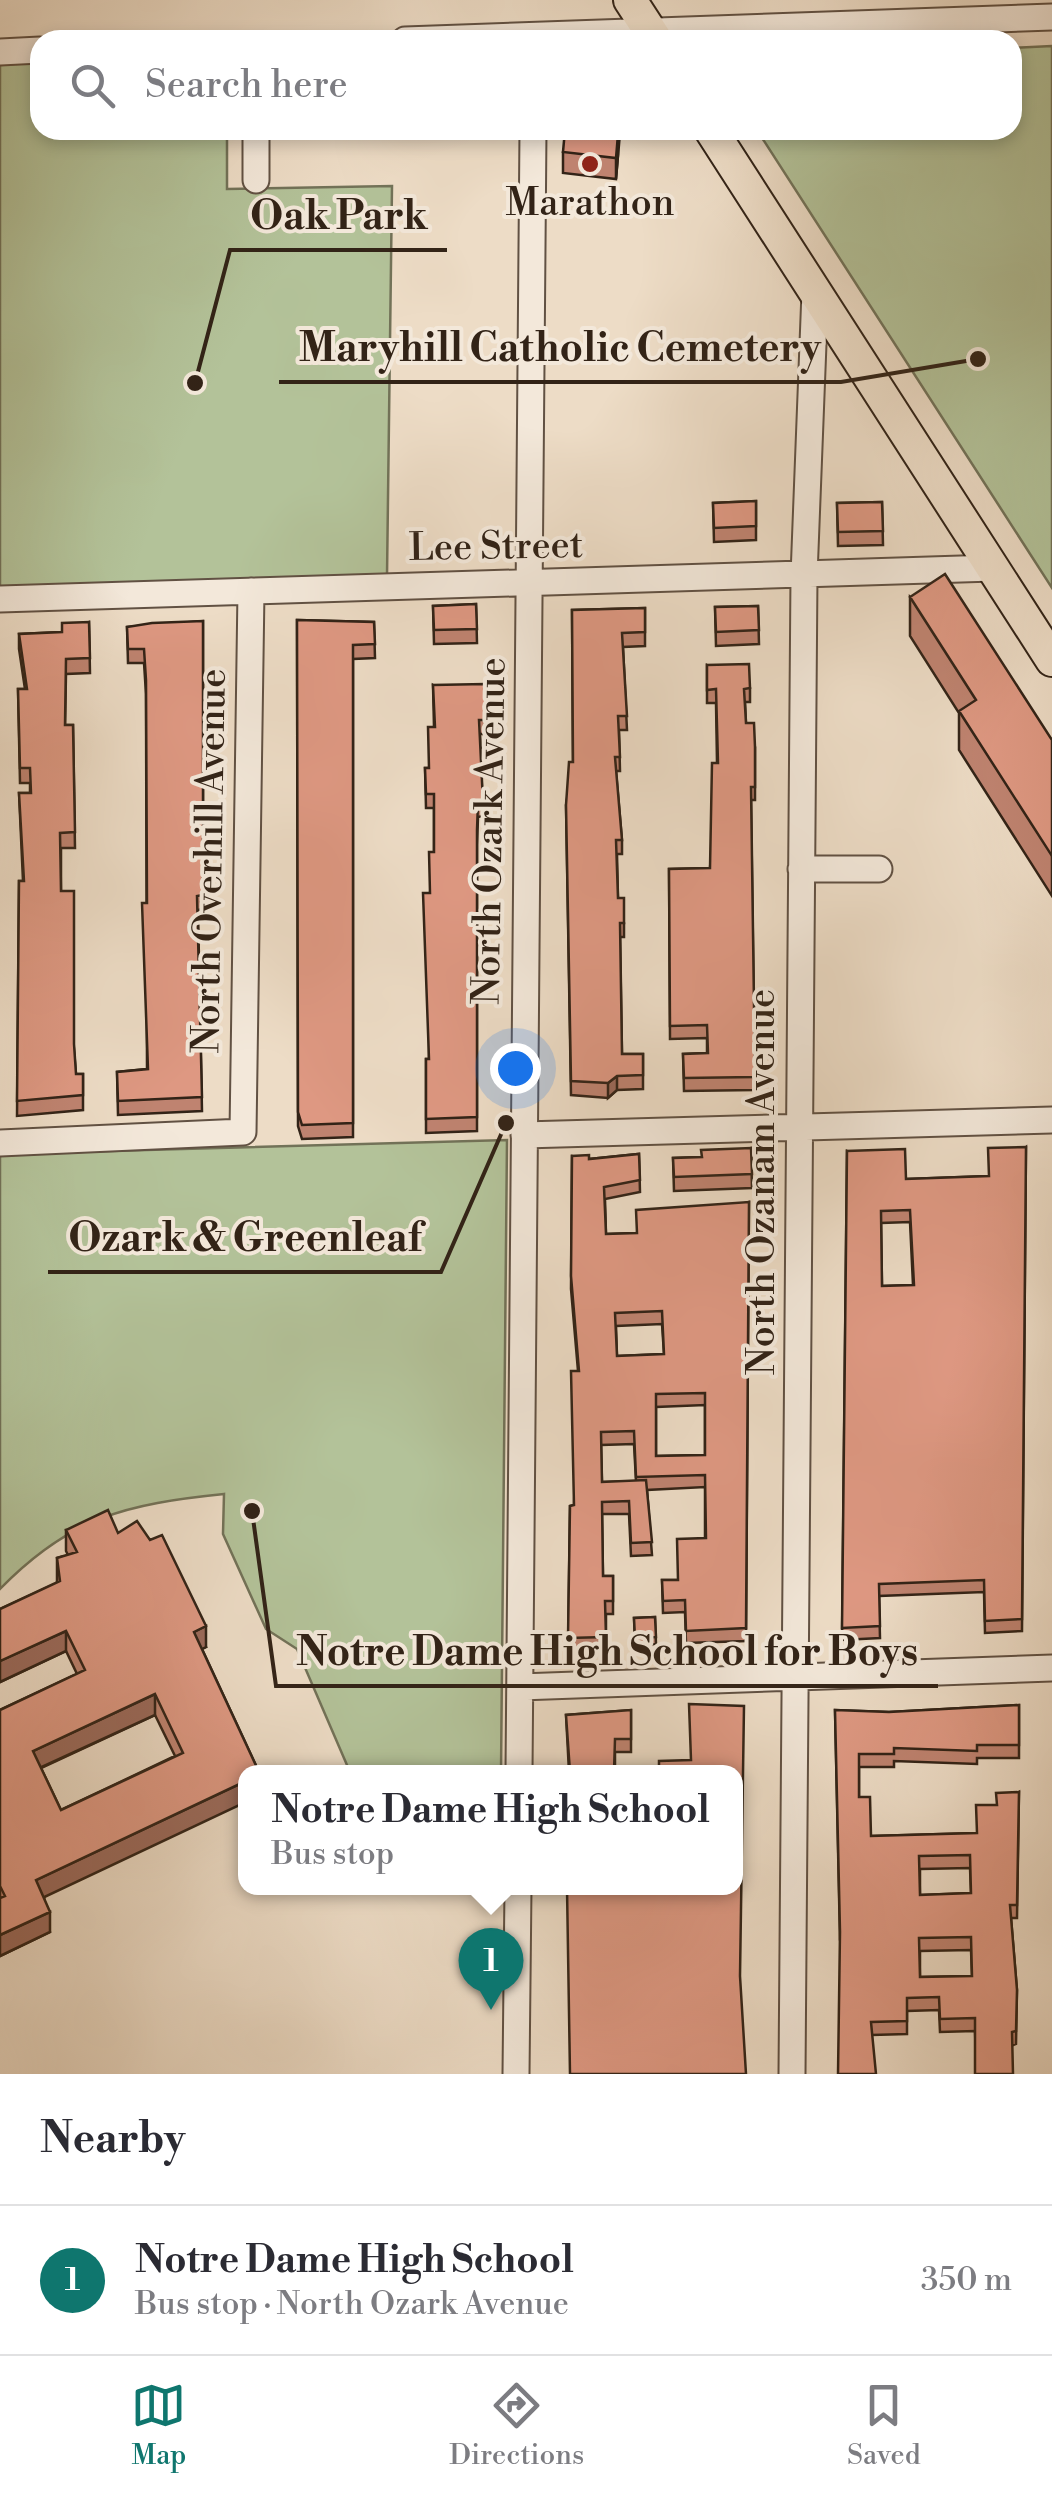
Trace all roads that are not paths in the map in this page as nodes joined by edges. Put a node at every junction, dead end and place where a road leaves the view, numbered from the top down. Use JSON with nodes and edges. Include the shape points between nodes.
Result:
{"nodes":[{"id":1,"x":630,"y":0,"type":"edge"},
{"id":2,"x":808,"y":12,"type":"edge"},
{"id":3,"x":1052,"y":17,"type":"edge"},
{"id":4,"x":650,"y":30,"type":"edge"},
{"id":5,"x":692,"y":30,"type":"edge"},
{"id":6,"x":30,"y":50,"type":"edge"},
{"id":7,"x":0,"y":52,"type":"edge"},
{"id":8,"x":256,"y":140,"type":"edge"},
{"id":9,"x":533,"y":140,"type":"edge"},
{"id":10,"x":717,"y":140,"type":"edge"},
{"id":11,"x":256,"y":180,"type":"dead end"},
{"id":12,"x":815,"y":292,"type":"junction"},
{"id":13,"x":993,"y":568,"type":"junction"},
{"id":14,"x":804,"y":576,"type":"junction"},
{"id":15,"x":529,"y":583,"type":"junction"},
{"id":16,"x":252,"y":590,"type":"junction"},
{"id":17,"x":0,"y":600,"type":"edge"},
{"id":18,"x":1052,"y":660,"type":"edge"},
{"id":19,"x":879,"y":868,"type":"dead end"},
{"id":20,"x":802,"y":869,"type":"junction"},
{"id":21,"x":1052,"y":1120,"type":"edge"},
{"id":22,"x":800,"y":1128,"type":"junction"},
{"id":23,"x":524,"y":1135,"type":"junction"},
{"id":24,"x":0,"y":1143,"type":"edge"},
{"id":25,"x":1052,"y":1668,"type":"edge"},
{"id":26,"x":796,"y":1677,"type":"junction"},
{"id":27,"x":520,"y":1687,"type":"junction"},
{"id":28,"x":519,"y":1765,"type":"edge"},
{"id":29,"x":518,"y":1895,"type":"edge"},
{"id":30,"x":516,"y":2074,"type":"edge"},
{"id":31,"x":792,"y":2074,"type":"edge"}],
"edges":[{"from":1,"to":4,"type":"main road"},
{"from":2,"to":3,"type":"street"},
{"from":2,"to":5,"type":"street"},
{"from":6,"to":7,"type":"street"},
{"from":8,"to":11,"type":"street"},
{"from":9,"to":15,"type":"street","name":"North Ozark Avenue"},
{"from":10,"to":12,"type":"main road"},
{"from":12,"to":13,"type":"main road"},
{"from":12,"to":14,"type":"street","name":"North Ozanam Avenue"},
{"from":13,"to":14,"type":"street","name":"Lee Street"},
{"from":13,"to":18,"type":"main road"},
{"from":14,"to":15,"type":"street","name":"Lee Street"},
{"from":14,"to":20,"type":"street","name":"North Ozanam Avenue"},
{"from":15,"to":16,"type":"street","name":"Lee Street"},
{"from":15,"to":23,"type":"street","name":"North Ozark Avenue"},
{"from":16,"to":17,"type":"street","name":"Lee Street"},
{"from":16,"to":24,"type":"street","name":"North Overhill Avenue","via":[[243,1132]]},
{"from":19,"to":20,"type":"street"},
{"from":20,"to":22,"type":"street","name":"North Ozanam Avenue"},
{"from":21,"to":22,"type":"street"},
{"from":22,"to":23,"type":"street"},
{"from":22,"to":26,"type":"street","name":"North Ozanam Avenue"},
{"from":23,"to":27,"type":"street","name":"North Ozark Avenue"},
{"from":25,"to":26,"type":"street"},
{"from":26,"to":27,"type":"street"},
{"from":26,"to":31,"type":"street","name":"North Ozanam Avenue"},
{"from":27,"to":28,"type":"street","name":"North Ozark Avenue"},
{"from":29,"to":30,"type":"street"}]}
